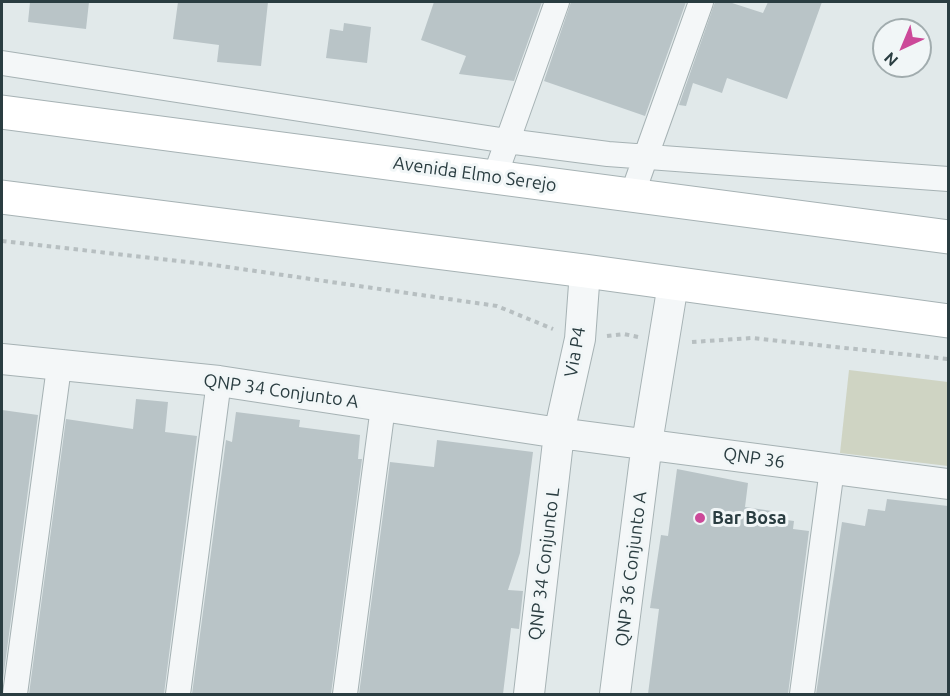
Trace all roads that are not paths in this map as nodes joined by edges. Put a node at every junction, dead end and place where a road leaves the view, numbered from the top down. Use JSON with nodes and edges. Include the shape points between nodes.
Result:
{"nodes":[{"id":1,"x":557,"y":2,"type":"edge"},
{"id":2,"x":701,"y":2,"type":"edge"},
{"id":3,"x":2,"y":63,"type":"edge"},
{"id":4,"x":2,"y":112,"type":"edge"},
{"id":5,"x":507,"y":141,"type":"junction"},
{"id":6,"x":644,"y":158,"type":"junction"},
{"id":7,"x":495,"y":176,"type":"junction"},
{"id":8,"x":948,"y":179,"type":"edge"},
{"id":9,"x":632,"y":195,"type":"junction"},
{"id":10,"x":2,"y":197,"type":"edge"},
{"id":11,"x":948,"y":237,"type":"edge"},
{"id":12,"x":585,"y":271,"type":"junction"},
{"id":13,"x":673,"y":284,"type":"junction"},
{"id":14,"x":948,"y":321,"type":"edge"},
{"id":15,"x":2,"y":359,"type":"edge"},
{"id":16,"x":59,"y":367,"type":"junction"},
{"id":17,"x":219,"y":381,"type":"junction"},
{"id":18,"x":383,"y":407,"type":"junction"},
{"id":19,"x":559,"y":433,"type":"junction"},
{"id":20,"x":648,"y":442,"type":"junction"},
{"id":21,"x":832,"y":468,"type":"junction"},
{"id":22,"x":948,"y":484,"type":"edge"},
{"id":23,"x":15,"y":694,"type":"edge"},
{"id":24,"x":178,"y":694,"type":"edge"},
{"id":25,"x":345,"y":694,"type":"edge"},
{"id":26,"x":529,"y":694,"type":"edge"},
{"id":27,"x":615,"y":694,"type":"edge"},
{"id":28,"x":802,"y":694,"type":"edge"}],
"edges":[{"from":1,"to":5,"type":"street"},
{"from":2,"to":6,"type":"street"},
{"from":3,"to":5,"type":"street"},
{"from":4,"to":7,"type":"main road","name":"Avenida Elmo Serejo"},
{"from":5,"to":6,"type":"street"},
{"from":5,"to":7,"type":"street"},
{"from":6,"to":8,"type":"street"},
{"from":6,"to":9,"type":"street"},
{"from":7,"to":9,"type":"main road","name":"Avenida Elmo Serejo"},
{"from":9,"to":11,"type":"main road","name":"Avenida Elmo Serejo"},
{"from":10,"to":12,"type":"main road"},
{"from":12,"to":13,"type":"main road"},
{"from":12,"to":19,"type":"street","name":"Via P4","via":[[580,339]]},
{"from":13,"to":14,"type":"main road"},
{"from":13,"to":20,"type":"street"},
{"from":15,"to":16,"type":"street","name":"QNP 34 Conjunto A"},
{"from":16,"to":17,"type":"street","name":"QNP 34 Conjunto A"},
{"from":16,"to":23,"type":"street"},
{"from":17,"to":18,"type":"street","name":"QNP 34 Conjunto A"},
{"from":17,"to":24,"type":"street"},
{"from":18,"to":19,"type":"street","name":"QNP 34 Conjunto A"},
{"from":18,"to":25,"type":"street"},
{"from":19,"to":20,"type":"street","name":"QNP 36"},
{"from":19,"to":26,"type":"street","name":"QNP 34 Conjunto L"},
{"from":20,"to":21,"type":"street","name":"QNP 36"},
{"from":20,"to":27,"type":"street","name":"QNP 36 Conjunto A"},
{"from":21,"to":22,"type":"street","name":"QNP 36"},
{"from":21,"to":28,"type":"street"}]}
